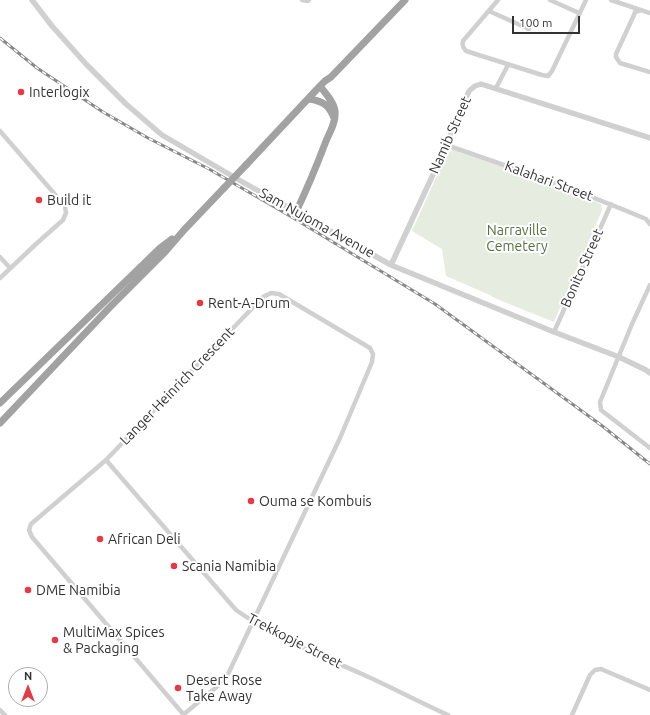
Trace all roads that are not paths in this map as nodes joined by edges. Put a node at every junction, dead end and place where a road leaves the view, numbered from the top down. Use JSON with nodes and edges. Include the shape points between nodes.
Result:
{"nodes":[{"id":1,"x":32,"y":0,"type":"edge"},
{"id":2,"x":302,"y":0,"type":"edge"},
{"id":3,"x":309,"y":0,"type":"edge"},
{"id":4,"x":401,"y":0,"type":"edge"},
{"id":5,"x":405,"y":0,"type":"edge"},
{"id":6,"x":498,"y":0,"type":"edge"},
{"id":7,"x":550,"y":0,"type":"edge"},
{"id":8,"x":586,"y":0,"type":"edge"},
{"id":9,"x":611,"y":0,"type":"edge"},
{"id":10,"x":641,"y":10,"type":"junction"},
{"id":11,"x":489,"y":11,"type":"junction"},
{"id":12,"x":579,"y":13,"type":"junction"},
{"id":13,"x":650,"y":13,"type":"edge"},
{"id":14,"x":528,"y":29,"type":"dead end"},
{"id":15,"x":508,"y":65,"type":"junction"},
{"id":16,"x":650,"y":72,"type":"edge"},
{"id":17,"x":320,"y":86,"type":"junction"},
{"id":18,"x":496,"y":88,"type":"junction"},
{"id":19,"x":309,"y":99,"type":"junction"},
{"id":20,"x":334,"y":118,"type":"junction"},
{"id":21,"x":0,"y":131,"type":"edge"},
{"id":22,"x":650,"y":138,"type":"edge"},
{"id":23,"x":446,"y":145,"type":"junction"},
{"id":24,"x":611,"y":204,"type":"junction"},
{"id":25,"x":296,"y":212,"type":"junction"},
{"id":26,"x":650,"y":224,"type":"edge"},
{"id":27,"x":184,"y":230,"type":"junction"},
{"id":28,"x":0,"y":257,"type":"edge"},
{"id":29,"x":391,"y":265,"type":"junction"},
{"id":30,"x":10,"y":268,"type":"junction"},
{"id":31,"x":0,"y":278,"type":"edge"},
{"id":32,"x":650,"y":285,"type":"edge"},
{"id":33,"x":554,"y":332,"type":"junction"},
{"id":34,"x":619,"y":357,"type":"junction"},
{"id":35,"x":650,"y":372,"type":"edge"},
{"id":36,"x":0,"y":403,"type":"edge"},
{"id":37,"x":0,"y":423,"type":"edge"},
{"id":38,"x":650,"y":448,"type":"edge"},
{"id":39,"x":106,"y":460,"type":"junction"},
{"id":40,"x":253,"y":622,"type":"junction"},
{"id":41,"x":650,"y":690,"type":"edge"},
{"id":42,"x":0,"y":710,"type":"edge"},
{"id":43,"x":436,"y":710,"type":"junction"},
{"id":44,"x":5,"y":715,"type":"edge"},
{"id":45,"x":184,"y":715,"type":"edge"},
{"id":46,"x":434,"y":715,"type":"edge"},
{"id":47,"x":448,"y":715,"type":"edge"},
{"id":48,"x":572,"y":715,"type":"edge"}],
"edges":[{"from":1,"to":25,"type":"street","name":"Sam Nujoma Avenue","via":[[86,64],[162,135]]},
{"from":2,"to":3,"type":"street"},
{"from":4,"to":17,"type":"highway"},
{"from":5,"to":17,"type":"highway","via":[[331,78]]},
{"from":6,"to":11,"type":"street"},
{"from":7,"to":12,"type":"street"},
{"from":8,"to":12,"type":"street"},
{"from":9,"to":10,"type":"street"},
{"from":10,"to":13,"type":"street"},
{"from":10,"to":16,"type":"street","via":[[635,12],[616,57],[620,62]]},
{"from":11,"to":14,"type":"street"},
{"from":11,"to":15,"type":"street","via":[[462,45],[466,51]]},
{"from":12,"to":15,"type":"street","via":[[548,76]]},
{"from":15,"to":18,"type":"street"},
{"from":17,"to":19,"type":"highway"},
{"from":17,"to":20,"type":"highway","via":[[335,108]]},
{"from":18,"to":22,"type":"street","name":"Namib Street"},
{"from":18,"to":23,"type":"street","name":"Namib Street","via":[[481,84],[469,91]]},
{"from":19,"to":20,"type":"highway","via":[[326,104]]},
{"from":19,"to":27,"type":"highway","bridge":true},
{"from":20,"to":25,"type":"highway"},
{"from":21,"to":30,"type":"street","via":[[65,206],[66,213],[63,220]]},
{"from":23,"to":24,"type":"street","name":"Kalahari Street"},
{"from":23,"to":29,"type":"street","name":"Namib Street"},
{"from":24,"to":26,"type":"street","name":"Kalahari Street","via":[[646,219]]},
{"from":24,"to":33,"type":"street","name":"Bonito Street"},
{"from":25,"to":29,"type":"street","name":"Sam Nujoma Avenue"},
{"from":27,"to":36,"type":"highway","via":[[160,248]]},
{"from":27,"to":37,"type":"highway"},
{"from":28,"to":30,"type":"street"},
{"from":29,"to":33,"type":"street","name":"Sam Nujoma Avenue"},
{"from":30,"to":31,"type":"street"},
{"from":32,"to":34,"type":"street"},
{"from":33,"to":34,"type":"street","name":"Sam Nujoma Avenue"},
{"from":34,"to":35,"type":"street","name":"Sam Nujoma Avenue"},
{"from":34,"to":38,"type":"street","via":[[600,402],[601,410]]},
{"from":39,"to":40,"type":"street","name":"Trekkopje Street","via":[[236,610]]},
{"from":39,"to":40,"type":"street","name":"Langer Heinrich Crescent","via":[[263,297],[271,293],[279,294],[370,348],[372,362],[340,438]]},
{"from":39,"to":45,"type":"street","name":"Langer Heinrich Crescent","via":[[31,524],[32,537]]},
{"from":40,"to":43,"type":"street","name":"Trekkopje Street"},
{"from":40,"to":45,"type":"street","name":"Langer Heinrich Crescent","via":[[226,678]]},
{"from":41,"to":48,"type":"street","via":[[598,669],[590,675]]},
{"from":42,"to":44,"type":"street"},
{"from":43,"to":46,"type":"street"},
{"from":43,"to":47,"type":"street","name":"Trekkopje Street"}]}
